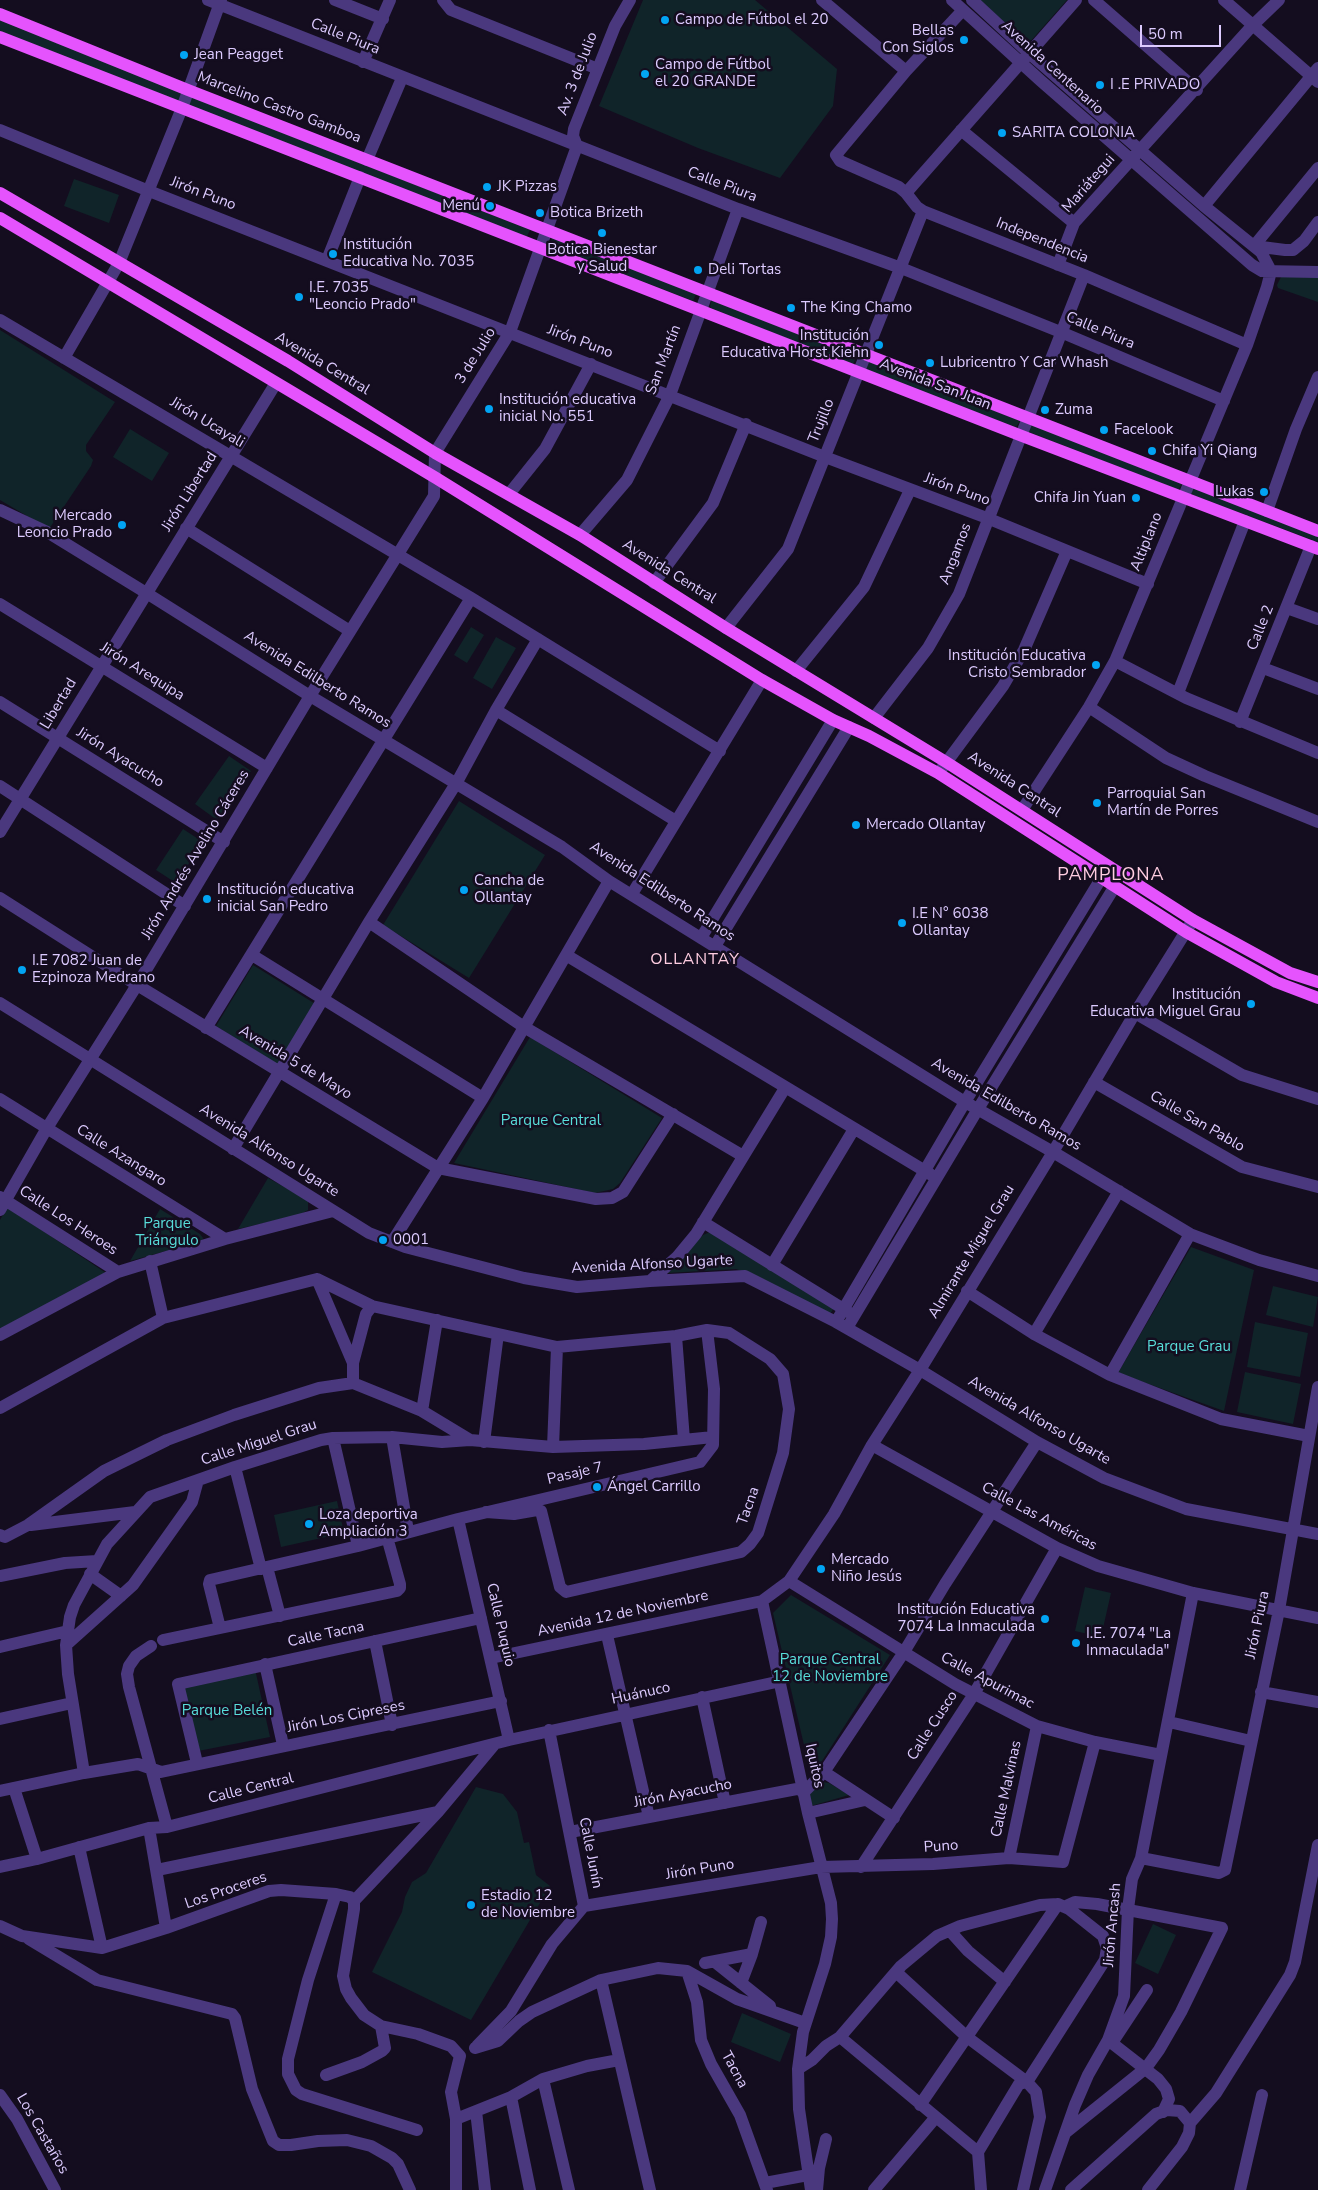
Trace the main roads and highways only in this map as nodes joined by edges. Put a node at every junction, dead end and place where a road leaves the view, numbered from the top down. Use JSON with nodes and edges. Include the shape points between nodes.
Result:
{"nodes":[{"id":1,"x":0,"y":14,"type":"edge"},
{"id":2,"x":0,"y":37,"type":"edge"},
{"id":3,"x":0,"y":193,"type":"edge"},
{"id":4,"x":0,"y":218,"type":"edge"},
{"id":5,"x":547,"y":230,"type":"joint"},
{"id":6,"x":1318,"y":531,"type":"edge"},
{"id":7,"x":1314,"y":547,"type":"edge"},
{"id":8,"x":1318,"y":982,"type":"edge"},
{"id":9,"x":1318,"y":998,"type":"edge"}],
"edges":[{"from":1,"to":5,"type":"main road","name":"Marcelino Castro Gamboa"},
{"from":2,"to":7,"type":"main road","name":"Avenida San Juan"},
{"from":3,"to":8,"type":"main road","name":"Avenida Central","via":[[288,361],[436,453],[580,535],[1193,920],[1290,973]]},
{"from":4,"to":9,"type":"main road","name":"Avenida Central","via":[[436,478],[762,680],[938,773],[1186,932],[1276,982]]},
{"from":5,"to":6,"type":"main road","name":"Avenida San Juan"}]}
